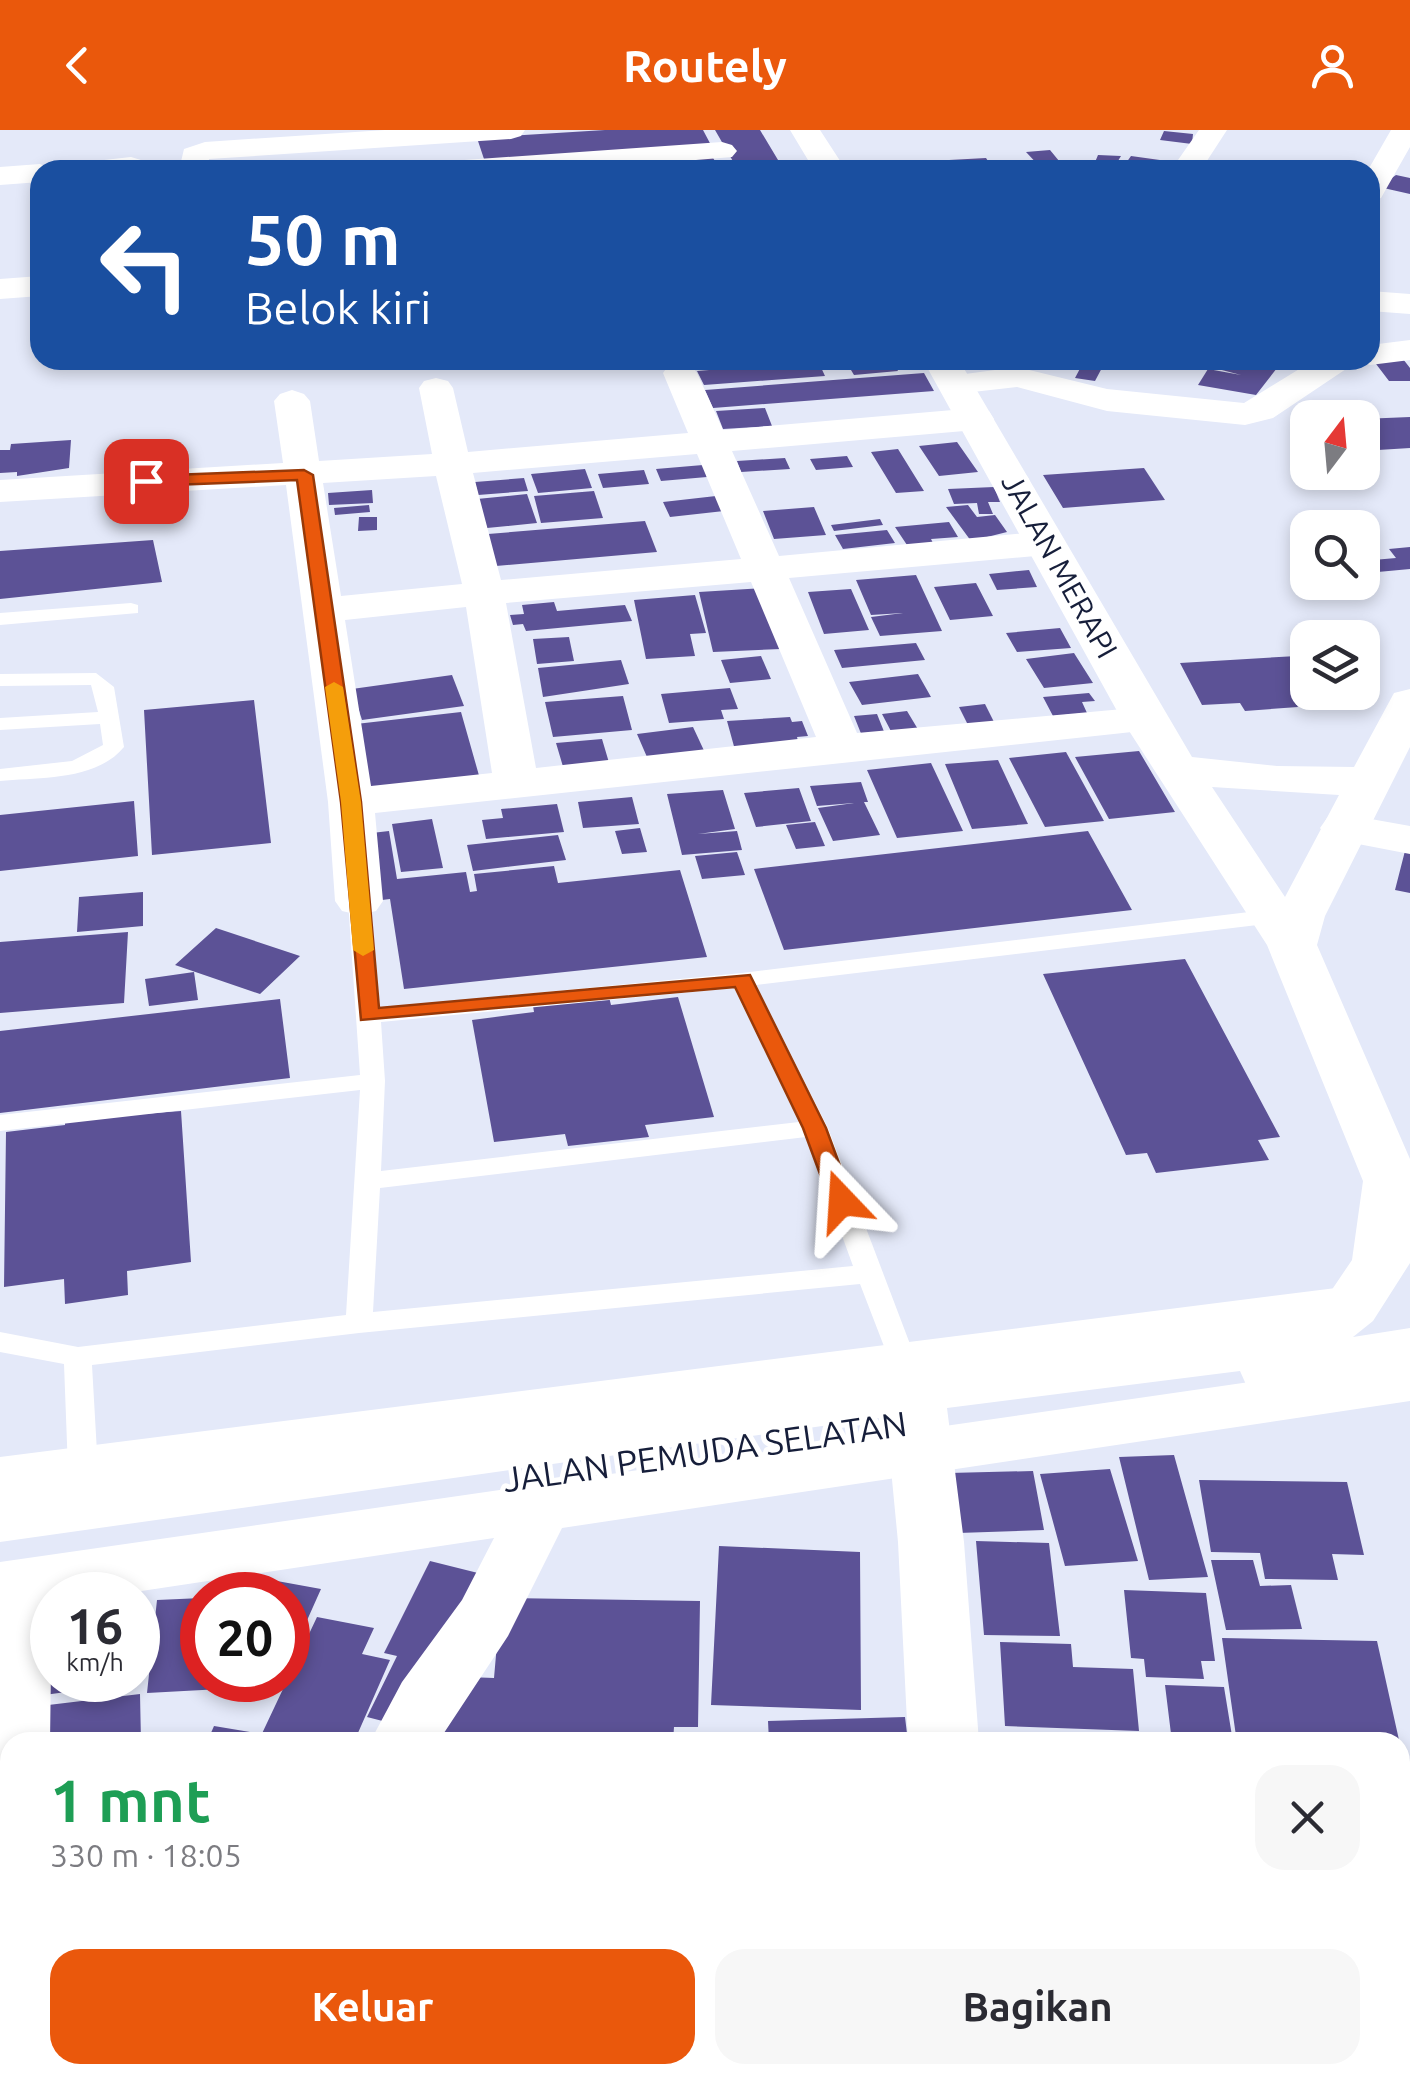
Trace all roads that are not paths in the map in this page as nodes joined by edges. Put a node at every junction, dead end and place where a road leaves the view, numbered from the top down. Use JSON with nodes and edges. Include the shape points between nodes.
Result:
{"nodes":[{"id":1,"x":511,"y":130,"type":"edge"},
{"id":2,"x":804,"y":130,"type":"edge"},
{"id":3,"x":1213,"y":130,"type":"edge"},
{"id":4,"x":1405,"y":130,"type":"edge"},
{"id":5,"x":443,"y":135,"type":"junction"},
{"id":6,"x":721,"y":151,"type":"edge"},
{"id":7,"x":194,"y":160,"type":"edge"},
{"id":8,"x":449,"y":160,"type":"edge"},
{"id":9,"x":593,"y":160,"type":"edge"},
{"id":10,"x":824,"y":160,"type":"edge"},
{"id":11,"x":1193,"y":160,"type":"edge"},
{"id":12,"x":30,"y":174,"type":"edge"},
{"id":13,"x":1380,"y":174,"type":"edge"},
{"id":14,"x":0,"y":176,"type":"edge"},
{"id":15,"x":30,"y":197,"type":"edge"},
{"id":16,"x":0,"y":199,"type":"edge"},
{"id":17,"x":30,"y":287,"type":"edge"},
{"id":18,"x":0,"y":289,"type":"edge"},
{"id":19,"x":1380,"y":302,"type":"edge"},
{"id":20,"x":1410,"y":304,"type":"edge"},
{"id":21,"x":1410,"y":350,"type":"edge"},
{"id":22,"x":1380,"y":354,"type":"edge"},
{"id":23,"x":1322,"y":370,"type":"edge"},
{"id":24,"x":680,"y":374,"type":"dead end"},
{"id":25,"x":436,"y":388,"type":"dead end"},
{"id":26,"x":957,"y":388,"type":"edge"},
{"id":27,"x":292,"y":401,"type":"dead end"},
{"id":28,"x":712,"y":444,"type":"junction"},
{"id":29,"x":452,"y":464,"type":"junction"},
{"id":30,"x":304,"y":475,"type":"junction"},
{"id":31,"x":0,"y":491,"type":"edge"},
{"id":32,"x":1047,"y":543,"type":"junction"},
{"id":33,"x":767,"y":570,"type":"junction"},
{"id":34,"x":484,"y":592,"type":"junction"},
{"id":35,"x":131,"y":609,"type":"dead end"},
{"id":36,"x":323,"y":610,"type":"junction"},
{"id":37,"x":0,"y":619,"type":"edge"},
{"id":38,"x":0,"y":680,"type":"edge"},
{"id":39,"x":1410,"y":702,"type":"edge"},
{"id":40,"x":108,"y":717,"type":"junction"},
{"id":41,"x":1145,"y":720,"type":"junction"},
{"id":42,"x":0,"y":724,"type":"edge"},
{"id":43,"x":842,"y":747,"type":"junction"},
{"id":44,"x":1180,"y":770,"type":"junction"},
{"id":45,"x":0,"y":774,"type":"edge"},
{"id":46,"x":516,"y":781,"type":"junction"},
{"id":47,"x":1366,"y":781,"type":"junction"},
{"id":48,"x":351,"y":802,"type":"junction"},
{"id":49,"x":1343,"y":828,"type":"junction"},
{"id":50,"x":1410,"y":840,"type":"edge"},
{"id":51,"x":359,"y":901,"type":"joint"},
{"id":52,"x":1283,"y":930,"type":"junction"},
{"id":53,"x":742,"y":980,"type":"junction"},
{"id":54,"x":369,"y":1016,"type":"junction"},
{"id":55,"x":373,"y":1081,"type":"junction"},
{"id":56,"x":0,"y":1123,"type":"edge"},
{"id":57,"x":814,"y":1128,"type":"junction"},
{"id":58,"x":365,"y":1181,"type":"junction"},
{"id":59,"x":1400,"y":1188,"type":"edge"},
{"id":60,"x":868,"y":1274,"type":"junction"},
{"id":61,"x":1352,"y":1306,"type":"junction"},
{"id":62,"x":359,"y":1323,"type":"junction"},
{"id":63,"x":0,"y":1342,"type":"edge"},
{"id":64,"x":1410,"y":1350,"type":"edge"},
{"id":65,"x":78,"y":1357,"type":"junction"},
{"id":66,"x":1410,"y":1380,"type":"edge"},
{"id":67,"x":915,"y":1406,"type":"junction"},
{"id":68,"x":0,"y":1480,"type":"edge"},
{"id":69,"x":84,"y":1506,"type":"junction"},
{"id":70,"x":542,"y":1506,"type":"junction"},
{"id":71,"x":0,"y":1517,"type":"edge"},
{"id":72,"x":7,"y":1574,"type":"edge"},
{"id":73,"x":15,"y":1732,"type":"edge"},
{"id":74,"x":409,"y":1732,"type":"edge"},
{"id":75,"x":943,"y":1732,"type":"edge"}],
"edges":[{"from":1,"to":5,"type":"street"},
{"from":2,"to":10,"type":"main road"},
{"from":3,"to":11,"type":"street"},
{"from":4,"to":13,"type":"street"},
{"from":5,"to":7,"type":"street","via":[[205,151]]},
{"from":5,"to":8,"type":"street"},
{"from":6,"to":9,"type":"street"},
{"from":12,"to":14,"type":"street"},
{"from":15,"to":16,"type":"street"},
{"from":17,"to":18,"type":"street"},
{"from":19,"to":20,"type":"street"},
{"from":21,"to":22,"type":"street"},
{"from":23,"to":26,"type":"street","via":[[1246,414],[1120,402],[1017,377]]},
{"from":24,"to":28,"type":"street"},
{"from":25,"to":29,"type":"street"},
{"from":26,"to":28,"type":"street"},
{"from":26,"to":32,"type":"main road","name":"JALAN MERAPI"},
{"from":27,"to":30,"type":"street"},
{"from":28,"to":29,"type":"street"},
{"from":28,"to":33,"type":"street"},
{"from":29,"to":30,"type":"street"},
{"from":29,"to":34,"type":"street"},
{"from":30,"to":31,"type":"street"},
{"from":30,"to":36,"type":"street"},
{"from":32,"to":33,"type":"street"},
{"from":32,"to":41,"type":"main road","name":"JALAN MERAPI"},
{"from":33,"to":34,"type":"street"},
{"from":33,"to":43,"type":"street"},
{"from":34,"to":36,"type":"street"},
{"from":34,"to":46,"type":"street"},
{"from":35,"to":37,"type":"lane"},
{"from":36,"to":48,"type":"street"},
{"from":38,"to":40,"type":"lane","via":[[96,680],[104,687]]},
{"from":39,"to":47,"type":"main road"},
{"from":40,"to":42,"type":"lane"},
{"from":40,"to":45,"type":"lane","via":[[114,747],[104,756]]},
{"from":41,"to":43,"type":"street"},
{"from":41,"to":44,"type":"main road","name":"JALAN MERAPI"},
{"from":43,"to":46,"type":"street"},
{"from":44,"to":47,"type":"main road"},
{"from":44,"to":52,"type":"main road","name":"JALAN MERAPI"},
{"from":46,"to":48,"type":"street"},
{"from":47,"to":49,"type":"main road"},
{"from":48,"to":51,"type":"street"},
{"from":49,"to":50,"type":"street"},
{"from":49,"to":52,"type":"main road","via":[[1300,916]]},
{"from":51,"to":54,"type":"lane"},
{"from":52,"to":53,"type":"lane"},
{"from":52,"to":59,"type":"main road","name":"JALAN MERAPI"},
{"from":53,"to":54,"type":"lane"},
{"from":53,"to":57,"type":"lane"},
{"from":54,"to":55,"type":"lane"},
{"from":55,"to":56,"type":"lane"},
{"from":55,"to":58,"type":"lane"},
{"from":57,"to":58,"type":"lane"},
{"from":57,"to":60,"type":"lane"},
{"from":58,"to":62,"type":"lane"},
{"from":59,"to":61,"type":"main road","via":[[1382,1262]]},
{"from":60,"to":62,"type":"lane"},
{"from":60,"to":67,"type":"lane"},
{"from":61,"to":67,"type":"street"},
{"from":61,"to":67,"type":"main road","name":"JALAN PEMUDA SELATAN","via":[[1323,1329],[1283,1344]]},
{"from":62,"to":65,"type":"lane"},
{"from":63,"to":65,"type":"lane"},
{"from":64,"to":67,"type":"main road","name":"JALAN PEMUDA SELATAN"},
{"from":65,"to":69,"type":"lane"},
{"from":66,"to":67,"type":"street"},
{"from":67,"to":69,"type":"main road","name":"JALAN PEMUDA SELATAN"},
{"from":67,"to":70,"type":"street"},
{"from":67,"to":75,"type":"main road"},
{"from":68,"to":69,"type":"street"},
{"from":69,"to":71,"type":"main road","name":"JALAN PEMUDA SELATAN"},
{"from":69,"to":72,"type":"main road","name":"JALAN PEMUDA SELATAN"},
{"from":70,"to":72,"type":"street"},
{"from":70,"to":74,"type":"street","via":[[485,1618]]},
{"from":72,"to":73,"type":"street"}]}
